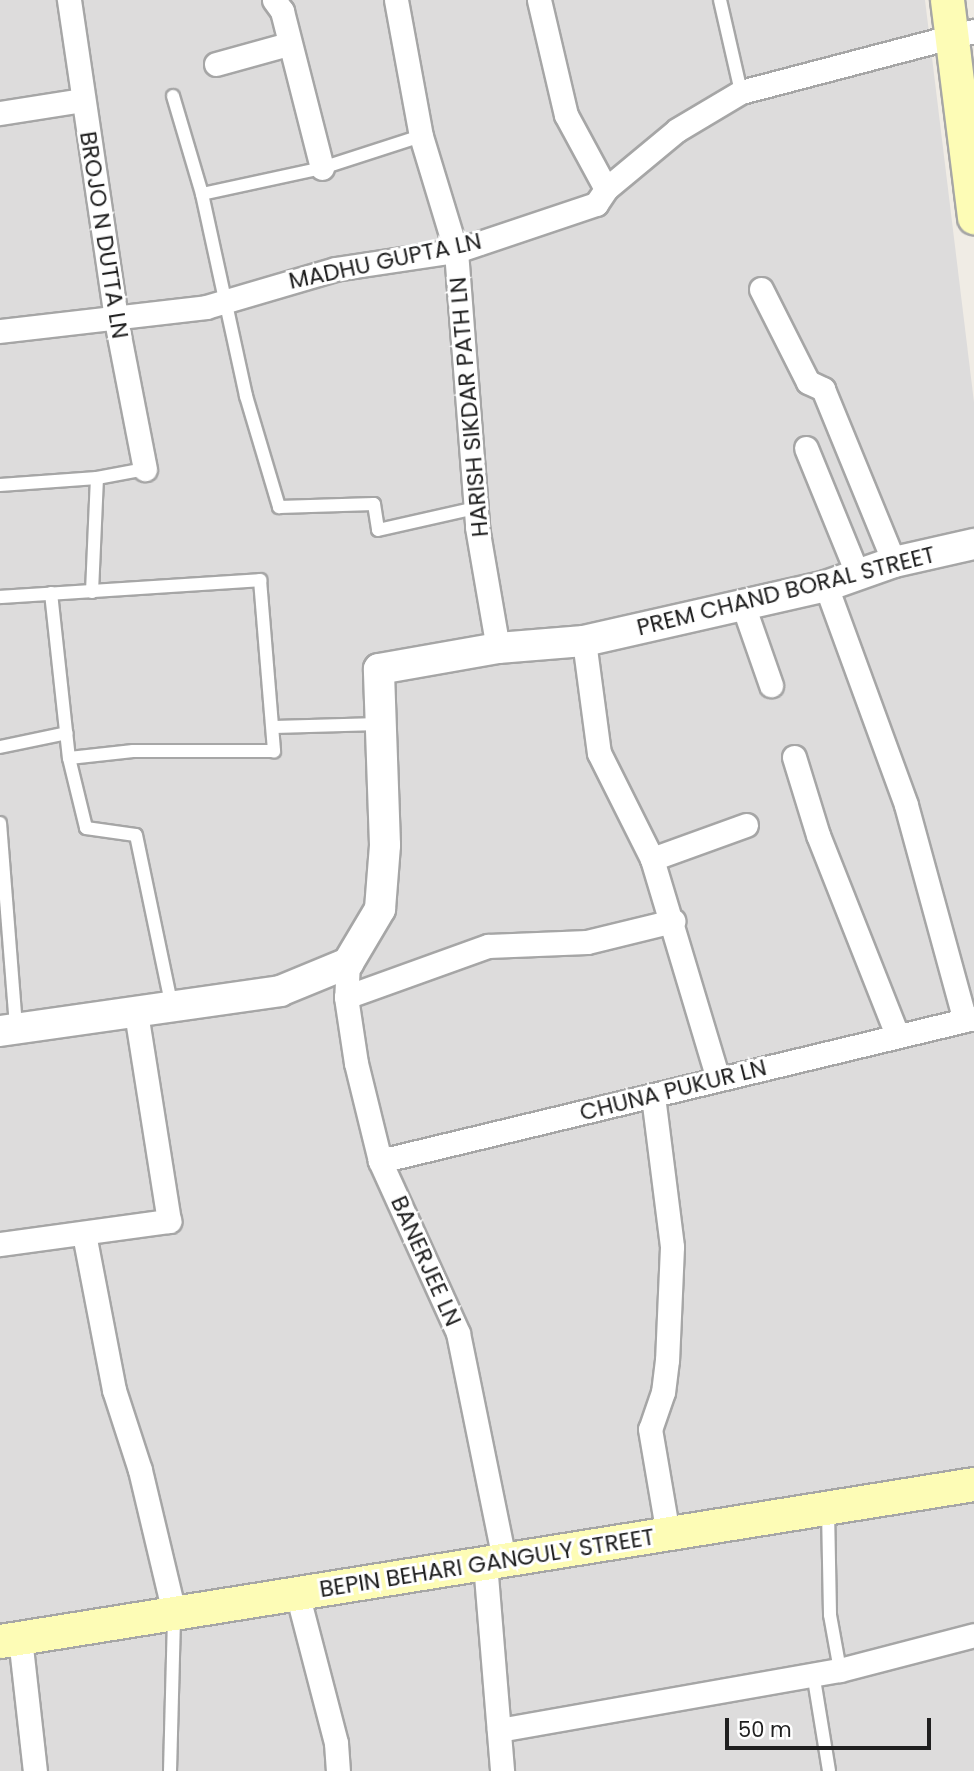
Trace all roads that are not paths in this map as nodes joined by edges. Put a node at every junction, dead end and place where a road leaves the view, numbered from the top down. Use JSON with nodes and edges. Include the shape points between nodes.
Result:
{"nodes":[{"id":1,"x":69,"y":0,"type":"edge"},
{"id":2,"x":274,"y":0,"type":"edge"},
{"id":3,"x":396,"y":0,"type":"edge"},
{"id":4,"x":539,"y":0,"type":"edge"},
{"id":5,"x":720,"y":0,"type":"edge"},
{"id":6,"x":947,"y":0,"type":"edge"},
{"id":7,"x":962,"y":34,"type":"edge"},
{"id":8,"x":288,"y":44,"type":"junction"},
{"id":9,"x":216,"y":64,"type":"dead end"},
{"id":10,"x":741,"y":92,"type":"junction"},
{"id":11,"x":173,"y":96,"type":"dead end"},
{"id":12,"x":83,"y":100,"type":"junction"},
{"id":13,"x":0,"y":113,"type":"edge"},
{"id":14,"x":421,"y":136,"type":"junction"},
{"id":15,"x":322,"y":168,"type":"junction"},
{"id":16,"x":606,"y":189,"type":"junction"},
{"id":17,"x":202,"y":194,"type":"junction"},
{"id":18,"x":974,"y":217,"type":"edge"},
{"id":19,"x":456,"y":251,"type":"junction"},
{"id":20,"x":761,"y":289,"type":"dead end"},
{"id":21,"x":224,"y":298,"type":"junction"},
{"id":22,"x":116,"y":320,"type":"junction"},
{"id":23,"x":0,"y":331,"type":"edge"},
{"id":24,"x":806,"y":448,"type":"dead end"},
{"id":25,"x":145,"y":469,"type":"joint"},
{"id":26,"x":96,"y":478,"type":"junction"},
{"id":27,"x":0,"y":485,"type":"edge"},
{"id":28,"x":475,"y":508,"type":"junction"},
{"id":29,"x":974,"y":544,"type":"edge"},
{"id":30,"x":894,"y":562,"type":"junction"},
{"id":31,"x":856,"y":573,"type":"junction"},
{"id":32,"x":826,"y":586,"type":"junction"},
{"id":33,"x":92,"y":592,"type":"junction"},
{"id":34,"x":51,"y":593,"type":"junction"},
{"id":35,"x":0,"y":597,"type":"edge"},
{"id":36,"x":743,"y":605,"type":"junction"},
{"id":37,"x":584,"y":641,"type":"junction"},
{"id":38,"x":499,"y":648,"type":"junction"},
{"id":39,"x":771,"y":685,"type":"dead end"},
{"id":40,"x":379,"y":724,"type":"junction"},
{"id":41,"x":274,"y":727,"type":"junction"},
{"id":42,"x":67,"y":733,"type":"junction"},
{"id":43,"x":0,"y":747,"type":"edge"},
{"id":44,"x":794,"y":757,"type":"dead end"},
{"id":45,"x":69,"y":758,"type":"junction"},
{"id":46,"x":0,"y":823,"type":"edge"},
{"id":47,"x":746,"y":825,"type":"dead end"},
{"id":48,"x":652,"y":859,"type":"junction"},
{"id":49,"x":673,"y":921,"type":"junction"},
{"id":50,"x":348,"y":963,"type":"junction"},
{"id":51,"x":346,"y":997,"type":"junction"},
{"id":52,"x":172,"y":1007,"type":"junction"},
{"id":53,"x":136,"y":1013,"type":"junction"},
{"id":54,"x":969,"y":1019,"type":"edge"},
{"id":55,"x":8,"y":1030,"type":"edge"},
{"id":56,"x":897,"y":1035,"type":"junction"},
{"id":57,"x":718,"y":1079,"type":"junction"},
{"id":58,"x":653,"y":1096,"type":"junction"},
{"id":59,"x":380,"y":1161,"type":"junction"},
{"id":60,"x":84,"y":1234,"type":"junction"},
{"id":61,"x":0,"y":1244,"type":"edge"},
{"id":62,"x":974,"y":1484,"type":"edge"},
{"id":63,"x":828,"y":1508,"type":"junction"},
{"id":64,"x":668,"y":1534,"type":"junction"},
{"id":65,"x":495,"y":1562,"type":"junction"},
{"id":66,"x":297,"y":1593,"type":"junction"},
{"id":67,"x":174,"y":1613,"type":"junction"},
{"id":68,"x":974,"y":1636,"type":"edge"},
{"id":69,"x":10,"y":1640,"type":"edge"},
{"id":70,"x":840,"y":1670,"type":"junction"},
{"id":71,"x":813,"y":1673,"type":"junction"},
{"id":72,"x":499,"y":1730,"type":"junction"},
{"id":73,"x":35,"y":1771,"type":"edge"},
{"id":74,"x":170,"y":1771,"type":"edge"},
{"id":75,"x":338,"y":1771,"type":"edge"},
{"id":76,"x":502,"y":1771,"type":"edge"},
{"id":77,"x":829,"y":1771,"type":"edge"}],
"edges":[{"from":1,"to":12,"type":"street","name":"BROJO N DUTTA LN"},
{"from":2,"to":8,"type":"street","via":[[282,11]]},
{"from":3,"to":14,"type":"street","name":"HARISH SIKDAR PATH LN"},
{"from":4,"to":16,"type":"street","via":[[566,115]]},
{"from":5,"to":10,"type":"lane"},
{"from":6,"to":7,"type":"main road"},
{"from":7,"to":10,"type":"street","name":"MADHU GUPTA LN"},
{"from":7,"to":18,"type":"main road"},
{"from":8,"to":9,"type":"street"},
{"from":8,"to":15,"type":"street"},
{"from":10,"to":16,"type":"street","name":"MADHU GUPTA LN","via":[[677,130]]},
{"from":11,"to":17,"type":"lane"},
{"from":12,"to":13,"type":"street"},
{"from":12,"to":22,"type":"street","name":"BROJO N DUTTA LN"},
{"from":14,"to":15,"type":"lane"},
{"from":14,"to":19,"type":"street","name":"HARISH SIKDAR PATH LN"},
{"from":15,"to":17,"type":"lane"},
{"from":16,"to":19,"type":"street","name":"MADHU GUPTA LN","via":[[596,204]]},
{"from":17,"to":21,"type":"lane"},
{"from":19,"to":21,"type":"street","name":"MADHU GUPTA LN","via":[[335,269]]},
{"from":19,"to":28,"type":"street","name":"HARISH SIKDAR PATH LN"},
{"from":20,"to":30,"type":"street","via":[[808,382],[823,388]]},
{"from":21,"to":22,"type":"street","name":"MADHU GUPTA LN","via":[[206,307]]},
{"from":21,"to":28,"type":"lane","via":[[279,507],[373,504],[378,530]]},
{"from":22,"to":23,"type":"street","name":"MADHU GUPTA LN","via":[[93,318]]},
{"from":22,"to":25,"type":"street","name":"BROJO N DUTTA LN"},
{"from":24,"to":31,"type":"street"},
{"from":25,"to":26,"type":"lane"},
{"from":26,"to":27,"type":"lane"},
{"from":26,"to":33,"type":"lane"},
{"from":28,"to":38,"type":"street","name":"HARISH SIKDAR PATH LN"},
{"from":29,"to":30,"type":"street","name":"PREM CHAND BORAL STREET"},
{"from":30,"to":31,"type":"street","name":"PREM CHAND BORAL STREET"},
{"from":31,"to":32,"type":"street","name":"PREM CHAND BORAL STREET"},
{"from":32,"to":36,"type":"street","name":"PREM CHAND BORAL STREET"},
{"from":32,"to":54,"type":"street","via":[[906,806]]},
{"from":33,"to":34,"type":"lane"},
{"from":33,"to":41,"type":"lane","via":[[260,580]]},
{"from":34,"to":35,"type":"lane"},
{"from":34,"to":42,"type":"lane"},
{"from":36,"to":37,"type":"street","name":"PREM CHAND BORAL STREET"},
{"from":36,"to":39,"type":"street"},
{"from":37,"to":38,"type":"street","name":"PREM CHAND BORAL STREET"},
{"from":37,"to":48,"type":"street","via":[[599,753]]},
{"from":38,"to":40,"type":"street","name":"PREM CHAND BORAL STREET","via":[[379,669]]},
{"from":40,"to":41,"type":"lane"},
{"from":40,"to":50,"type":"street","name":"PREM CHAND BORAL STREET","via":[[385,845],[380,909]]},
{"from":41,"to":45,"type":"lane","via":[[274,751],[133,751]]},
{"from":42,"to":43,"type":"lane"},
{"from":42,"to":45,"type":"lane"},
{"from":44,"to":56,"type":"street","via":[[818,835]]},
{"from":45,"to":52,"type":"lane","via":[[86,828],[136,835]]},
{"from":46,"to":55,"type":"lane"},
{"from":47,"to":48,"type":"street"},
{"from":48,"to":49,"type":"street"},
{"from":49,"to":51,"type":"street","via":[[587,942],[488,946]]},
{"from":49,"to":57,"type":"street"},
{"from":50,"to":51,"type":"street","name":"BANERJEE LN"},
{"from":50,"to":52,"type":"street","via":[[280,991]]},
{"from":51,"to":59,"type":"street","name":"BANERJEE LN","via":[[356,1063]]},
{"from":52,"to":53,"type":"street"},
{"from":53,"to":55,"type":"street"},
{"from":53,"to":60,"type":"street","via":[[169,1221]]},
{"from":54,"to":56,"type":"street","name":"CHUNA PUKUR LN"},
{"from":56,"to":57,"type":"street","name":"CHUNA PUKUR LN"},
{"from":57,"to":58,"type":"street","name":"CHUNA PUKUR LN"},
{"from":58,"to":59,"type":"street","name":"CHUNA PUKUR LN"},
{"from":58,"to":64,"type":"street","via":[[672,1247],[667,1360],[663,1392],[650,1429]]},
{"from":59,"to":65,"type":"street","name":"BANERJEE LN","via":[[458,1333]]},
{"from":60,"to":61,"type":"street"},
{"from":60,"to":67,"type":"street","via":[[114,1390]]},
{"from":62,"to":63,"type":"main road","name":"BEPIN BEHARI GANGULY STREET"},
{"from":63,"to":64,"type":"main road","name":"BEPIN BEHARI GANGULY STREET"},
{"from":63,"to":70,"type":"lane","via":[[830,1615]]},
{"from":64,"to":65,"type":"main road","name":"BEPIN BEHARI GANGULY STREET"},
{"from":65,"to":66,"type":"main road","name":"BEPIN BEHARI GANGULY STREET"},
{"from":65,"to":72,"type":"street","name":"BANERJEE LN"},
{"from":66,"to":67,"type":"main road","name":"BEPIN BEHARI GANGULY STREET"},
{"from":66,"to":75,"type":"street","via":[[336,1743]]},
{"from":67,"to":69,"type":"main road","name":"BEPIN BEHARI GANGULY STREET"},
{"from":67,"to":74,"type":"lane"},
{"from":68,"to":70,"type":"street"},
{"from":69,"to":73,"type":"street"},
{"from":70,"to":71,"type":"street"},
{"from":71,"to":72,"type":"street"},
{"from":71,"to":77,"type":"lane"},
{"from":72,"to":76,"type":"street","name":"BANERJEE LN"}]}
